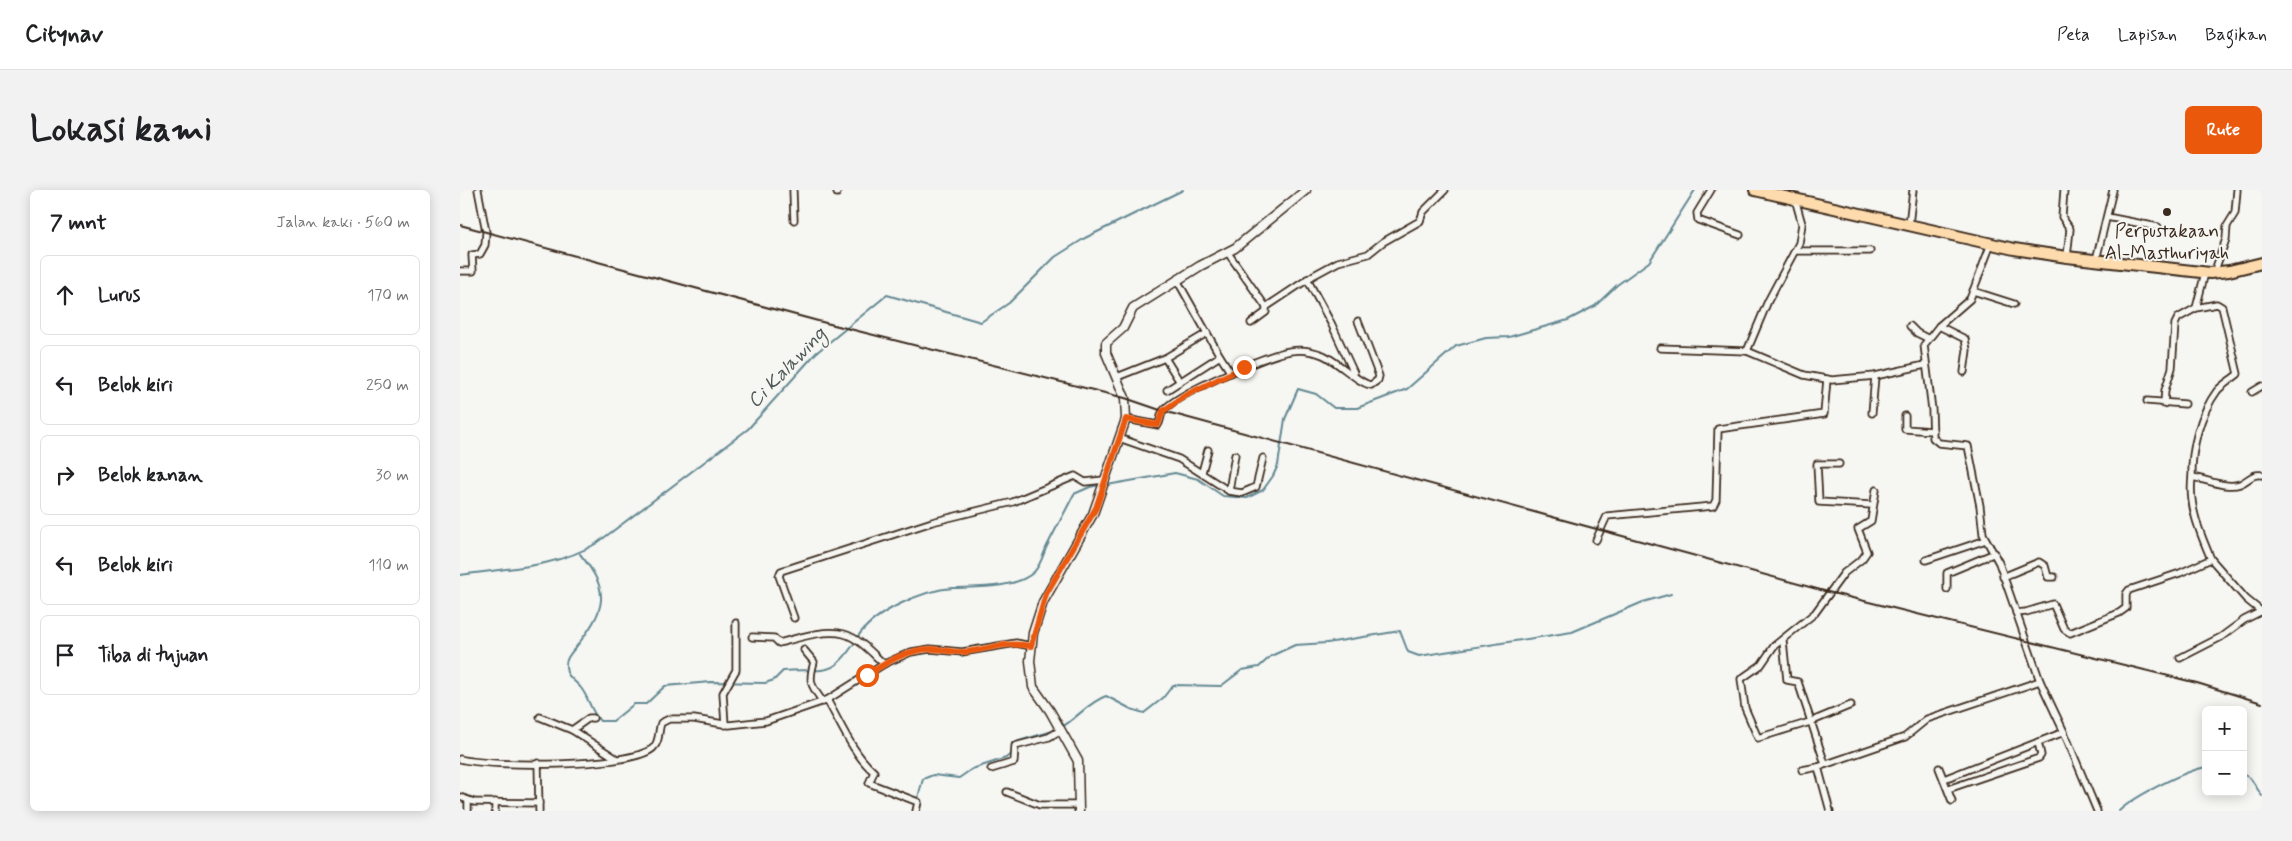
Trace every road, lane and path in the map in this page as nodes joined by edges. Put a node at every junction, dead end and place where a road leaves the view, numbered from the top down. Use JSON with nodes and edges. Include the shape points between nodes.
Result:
{"nodes":[{"id":1,"x":478,"y":190,"type":"edge"},
{"id":2,"x":793,"y":190,"type":"edge"},
{"id":3,"x":1306,"y":190,"type":"edge"},
{"id":4,"x":1445,"y":190,"type":"edge"},
{"id":5,"x":1711,"y":190,"type":"edge"},
{"id":6,"x":1755,"y":190,"type":"edge"},
{"id":7,"x":1913,"y":190,"type":"edge"},
{"id":8,"x":2064,"y":190,"type":"edge"},
{"id":9,"x":2113,"y":190,"type":"edge"},
{"id":10,"x":2236,"y":190,"type":"edge"},
{"id":11,"x":1795,"y":199,"type":"junction"},
{"id":12,"x":2107,"y":217,"type":"junction"},
{"id":13,"x":794,"y":220,"type":"dead end"},
{"id":14,"x":1909,"y":225,"type":"junction"},
{"id":15,"x":2158,"y":227,"type":"dead end"},
{"id":16,"x":1740,"y":235,"type":"dead end"},
{"id":17,"x":1991,"y":244,"type":"junction"},
{"id":18,"x":1870,"y":251,"type":"dead end"},
{"id":19,"x":1795,"y":252,"type":"junction"},
{"id":20,"x":1228,"y":253,"type":"junction"},
{"id":21,"x":2067,"y":257,"type":"junction"},
{"id":22,"x":2096,"y":260,"type":"junction"},
{"id":23,"x":2262,"y":263,"type":"edge"},
{"id":24,"x":460,"y":271,"type":"edge"},
{"id":25,"x":2210,"y":273,"type":"junction"},
{"id":26,"x":1307,"y":279,"type":"junction"},
{"id":27,"x":1177,"y":280,"type":"junction"},
{"id":28,"x":1974,"y":291,"type":"junction"},
{"id":29,"x":2014,"y":304,"type":"dead end"},
{"id":30,"x":1266,"y":306,"type":"junction"},
{"id":31,"x":2196,"y":308,"type":"junction"},
{"id":32,"x":1358,"y":320,"type":"dead end"},
{"id":33,"x":1251,"y":323,"type":"dead end"},
{"id":34,"x":1910,"y":326,"type":"dead end"},
{"id":35,"x":1938,"y":326,"type":"junction"},
{"id":36,"x":1207,"y":333,"type":"junction"},
{"id":37,"x":1927,"y":338,"type":"junction"},
{"id":38,"x":1660,"y":348,"type":"dead end"},
{"id":39,"x":1747,"y":351,"type":"junction"},
{"id":40,"x":1220,"y":356,"type":"junction"},
{"id":41,"x":1165,"y":358,"type":"junction"},
{"id":42,"x":1925,"y":365,"type":"junction"},
{"id":43,"x":1964,"y":372,"type":"dead end"},
{"id":44,"x":1231,"y":373,"type":"junction"},
{"id":45,"x":1354,"y":374,"type":"junction"},
{"id":46,"x":1875,"y":376,"type":"junction"},
{"id":47,"x":1117,"y":377,"type":"junction"},
{"id":48,"x":1827,"y":379,"type":"junction"},
{"id":49,"x":1180,"y":382,"type":"junction"},
{"id":50,"x":2262,"y":386,"type":"edge"},
{"id":51,"x":1167,"y":390,"type":"dead end"},
{"id":52,"x":2252,"y":392,"type":"dead end"},
{"id":53,"x":2147,"y":401,"type":"dead end"},
{"id":54,"x":2164,"y":404,"type":"junction"},
{"id":55,"x":2185,"y":404,"type":"dead end"},
{"id":56,"x":1872,"y":413,"type":"dead end"},
{"id":57,"x":1905,"y":416,"type":"dead end"},
{"id":58,"x":1126,"y":419,"type":"junction"},
{"id":59,"x":1933,"y":431,"type":"junction"},
{"id":60,"x":1119,"y":438,"type":"junction"},
{"id":61,"x":1208,"y":450,"type":"dead end"},
{"id":62,"x":1235,"y":455,"type":"dead end"},
{"id":63,"x":1263,"y":458,"type":"dead end"},
{"id":64,"x":1839,"y":464,"type":"dead end"},
{"id":65,"x":1202,"y":472,"type":"junction"},
{"id":66,"x":2262,"y":475,"type":"edge"},
{"id":67,"x":2192,"y":476,"type":"junction"},
{"id":68,"x":1104,"y":480,"type":"junction"},
{"id":69,"x":1876,"y":490,"type":"dead end"},
{"id":70,"x":1229,"y":491,"type":"junction"},
{"id":71,"x":1872,"y":505,"type":"junction"},
{"id":72,"x":1596,"y":540,"type":"dead end"},
{"id":73,"x":1986,"y":540,"type":"junction"},
{"id":74,"x":1995,"y":553,"type":"junction"},
{"id":75,"x":2211,"y":559,"type":"junction"},
{"id":76,"x":1926,"y":560,"type":"dead end"},
{"id":77,"x":2003,"y":577,"type":"junction"},
{"id":78,"x":2054,"y":577,"type":"dead end"},
{"id":79,"x":1947,"y":589,"type":"dead end"},
{"id":80,"x":2261,"y":612,"type":"edge"},
{"id":81,"x":2016,"y":613,"type":"junction"},
{"id":82,"x":794,"y":618,"type":"dead end"},
{"id":83,"x":736,"y":623,"type":"dead end"},
{"id":84,"x":752,"y":637,"type":"dead end"},
{"id":85,"x":1782,"y":641,"type":"junction"},
{"id":86,"x":1031,"y":646,"type":"junction"},
{"id":87,"x":804,"y":650,"type":"dead end"},
{"id":88,"x":2180,"y":658,"type":"dead end"},
{"id":89,"x":884,"y":664,"type":"junction"},
{"id":90,"x":2040,"y":681,"type":"junction"},
{"id":91,"x":825,"y":701,"type":"junction"},
{"id":92,"x":1851,"y":705,"type":"dead end"},
{"id":93,"x":540,"y":717,"type":"dead end"},
{"id":94,"x":593,"y":718,"type":"dead end"},
{"id":95,"x":1810,"y":722,"type":"junction"},
{"id":96,"x":725,"y":725,"type":"junction"},
{"id":97,"x":1060,"y":729,"type":"junction"},
{"id":98,"x":572,"y":730,"type":"junction"},
{"id":99,"x":2064,"y":732,"type":"junction"},
{"id":100,"x":2038,"y":742,"type":"junction"},
{"id":101,"x":460,"y":759,"type":"edge"},
{"id":102,"x":617,"y":759,"type":"junction"},
{"id":103,"x":538,"y":763,"type":"junction"},
{"id":104,"x":1825,"y":764,"type":"junction"},
{"id":105,"x":1818,"y":766,"type":"junction"},
{"id":106,"x":1939,"y":768,"type":"dead end"},
{"id":107,"x":991,"y":769,"type":"dead end"},
{"id":108,"x":1802,"y":770,"type":"dead end"},
{"id":109,"x":1944,"y":779,"type":"junction"},
{"id":110,"x":1948,"y":789,"type":"junction"},
{"id":111,"x":1007,"y":792,"type":"dead end"},
{"id":112,"x":460,"y":797,"type":"edge"},
{"id":113,"x":468,"y":801,"type":"junction"},
{"id":114,"x":1952,"y":801,"type":"dead end"},
{"id":115,"x":494,"y":802,"type":"junction"},
{"id":116,"x":539,"y":803,"type":"junction"},
{"id":117,"x":1079,"y":808,"type":"edge"},
{"id":118,"x":468,"y":811,"type":"edge"},
{"id":119,"x":495,"y":811,"type":"edge"},
{"id":120,"x":539,"y":811,"type":"edge"},
{"id":121,"x":916,"y":811,"type":"edge"},
{"id":122,"x":1830,"y":811,"type":"edge"},
{"id":123,"x":2097,"y":811,"type":"edge"}],
"edges":[{"from":1,"to":24,"type":"street","via":[[486,242],[480,254],[472,255],[473,271]]},
{"from":2,"to":13,"type":"street"},
{"from":3,"to":20,"type":"street"},
{"from":4,"to":26,"type":"street","via":[[1424,212],[1420,221],[1368,254],[1338,262]]},
{"from":5,"to":16,"type":"street","via":[[1696,217],[1701,223]]},
{"from":6,"to":11,"type":"highway"},
{"from":7,"to":14,"type":"street"},
{"from":8,"to":21,"type":"street","via":[[2062,216],[2070,229]]},
{"from":9,"to":12,"type":"street"},
{"from":10,"to":25,"type":"street","via":[[2235,213]]},
{"from":11,"to":14,"type":"highway"},
{"from":11,"to":19,"type":"street","via":[[1802,224]]},
{"from":12,"to":15,"type":"street"},
{"from":12,"to":22,"type":"street"},
{"from":14,"to":17,"type":"highway"},
{"from":17,"to":21,"type":"highway"},
{"from":17,"to":28,"type":"street"},
{"from":18,"to":19,"type":"street"},
{"from":19,"to":39,"type":"street","via":[[1777,282]]},
{"from":20,"to":27,"type":"street"},
{"from":20,"to":30,"type":"street"},
{"from":21,"to":22,"type":"highway"},
{"from":22,"to":25,"type":"highway"},
{"from":23,"to":25,"type":"highway"},
{"from":25,"to":31,"type":"street"},
{"from":26,"to":30,"type":"street"},
{"from":26,"to":45,"type":"street"},
{"from":27,"to":36,"type":"street"},
{"from":27,"to":47,"type":"street","via":[[1133,308],[1124,328],[1106,341],[1106,353]]},
{"from":28,"to":29,"type":"street"},
{"from":28,"to":35,"type":"street","via":[[1968,302]]},
{"from":30,"to":33,"type":"street","via":[[1266,312]]},
{"from":31,"to":54,"type":"street","via":[[2176,320],[2172,368]]},
{"from":31,"to":67,"type":"street","via":[[2221,306],[2238,374],[2217,392],[2206,409],[2192,461]]},
{"from":32,"to":45,"type":"street","via":[[1379,378],[1368,385]]},
{"from":34,"to":37,"type":"street"},
{"from":35,"to":37,"type":"street"},
{"from":35,"to":43,"type":"street","via":[[1965,339]]},
{"from":36,"to":40,"type":"street"},
{"from":36,"to":41,"type":"street"},
{"from":37,"to":42,"type":"street","via":[[1923,348]]},
{"from":38,"to":39,"type":"street"},
{"from":39,"to":48,"type":"street","via":[[1788,370]]},
{"from":40,"to":44,"type":"street"},
{"from":40,"to":49,"type":"street"},
{"from":41,"to":47,"type":"street"},
{"from":41,"to":49,"type":"street"},
{"from":42,"to":46,"type":"street"},
{"from":42,"to":59,"type":"street"},
{"from":44,"to":45,"type":"street","via":[[1265,358],[1302,350],[1332,359]]},
{"from":44,"to":58,"type":"street","via":[[1193,391],[1163,411],[1158,425]]},
{"from":46,"to":48,"type":"street"},
{"from":46,"to":56,"type":"street"},
{"from":47,"to":58,"type":"street","via":[[1125,398]]},
{"from":48,"to":72,"type":"street","via":[[1824,414],[1718,429],[1716,500],[1713,506],[1607,516]]},
{"from":49,"to":51,"type":"street"},
{"from":50,"to":52,"type":"street"},
{"from":53,"to":54,"type":"street"},
{"from":54,"to":55,"type":"street"},
{"from":57,"to":59,"type":"street","via":[[1905,429]]},
{"from":58,"to":60,"type":"street"},
{"from":59,"to":73,"type":"street","via":[[1936,442],[1968,446]]},
{"from":60,"to":65,"type":"street","via":[[1172,456]]},
{"from":60,"to":68,"type":"street"},
{"from":61,"to":65,"type":"street"},
{"from":62,"to":70,"type":"street"},
{"from":63,"to":70,"type":"street","via":[[1256,487],[1242,493]]},
{"from":64,"to":71,"type":"street","via":[[1817,464],[1818,502]]},
{"from":65,"to":70,"type":"street"},
{"from":66,"to":67,"type":"street","via":[[2233,485]]},
{"from":67,"to":75,"type":"street","via":[[2190,489],[2196,522]]},
{"from":68,"to":82,"type":"street","via":[[1085,482],[1075,476],[1014,502],[932,522],[781,571],[779,576]]},
{"from":68,"to":86,"type":"street","via":[[1093,514],[1046,594]]},
{"from":69,"to":71,"type":"street"},
{"from":71,"to":85,"type":"street","via":[[1870,523],[1858,529],[1866,554],[1844,573],[1816,614]]},
{"from":73,"to":74,"type":"street"},
{"from":73,"to":76,"type":"street"},
{"from":74,"to":77,"type":"street"},
{"from":74,"to":79,"type":"street","via":[[1948,573]]},
{"from":75,"to":80,"type":"street"},
{"from":75,"to":81,"type":"street","via":[[2129,590],[2124,611],[2070,633],[2064,629],[2054,604]]},
{"from":77,"to":78,"type":"street","via":[[2039,562],[2045,566],[2048,578]]},
{"from":77,"to":81,"type":"street"},
{"from":80,"to":88,"type":"street"},
{"from":81,"to":90,"type":"street"},
{"from":83,"to":96,"type":"street","via":[[736,670],[723,693]]},
{"from":84,"to":89,"type":"street","via":[[774,638],[779,643],[843,633]]},
{"from":85,"to":95,"type":"street","via":[[1787,680],[1798,682]]},
{"from":85,"to":95,"type":"street","via":[[1774,646],[1761,665],[1742,676],[1745,708],[1758,738]]},
{"from":86,"to":89,"type":"street","via":[[1011,644],[962,652],[923,650]]},
{"from":86,"to":97,"type":"street","via":[[1029,668],[1033,687]]},
{"from":87,"to":91,"type":"street","via":[[814,662],[811,684]]},
{"from":89,"to":91,"type":"street"},
{"from":90,"to":99,"type":"street"},
{"from":90,"to":104,"type":"street","via":[[1926,719],[1905,737]]},
{"from":91,"to":96,"type":"street","via":[[771,720]]},
{"from":91,"to":121,"type":"street","via":[[851,744],[874,772],[869,784],[918,802]]},
{"from":92,"to":95,"type":"street"},
{"from":93,"to":98,"type":"street"},
{"from":94,"to":98,"type":"street"},
{"from":95,"to":104,"type":"street"},
{"from":96,"to":102,"type":"street","via":[[694,719],[666,720],[661,723],[653,748]]},
{"from":97,"to":107,"type":"street","via":[[1048,737],[1015,746],[1014,762]]},
{"from":97,"to":117,"type":"street","via":[[1078,760]]},
{"from":98,"to":102,"type":"street"},
{"from":99,"to":100,"type":"street"},
{"from":99,"to":123,"type":"street"},
{"from":100,"to":109,"type":"street"},
{"from":100,"to":110,"type":"street","via":[[2039,758]]},
{"from":101,"to":103,"type":"street","via":[[492,765]]},
{"from":102,"to":103,"type":"street","via":[[589,763]]},
{"from":103,"to":116,"type":"street"},
{"from":104,"to":105,"type":"street"},
{"from":105,"to":108,"type":"street"},
{"from":105,"to":122,"type":"street"},
{"from":106,"to":109,"type":"street"},
{"from":109,"to":110,"type":"street"},
{"from":110,"to":114,"type":"street"},
{"from":111,"to":117,"type":"street","via":[[1040,805]]},
{"from":112,"to":113,"type":"street"},
{"from":113,"to":115,"type":"street"},
{"from":113,"to":118,"type":"street"},
{"from":115,"to":116,"type":"street"},
{"from":115,"to":119,"type":"street"},
{"from":116,"to":120,"type":"street"}]}
